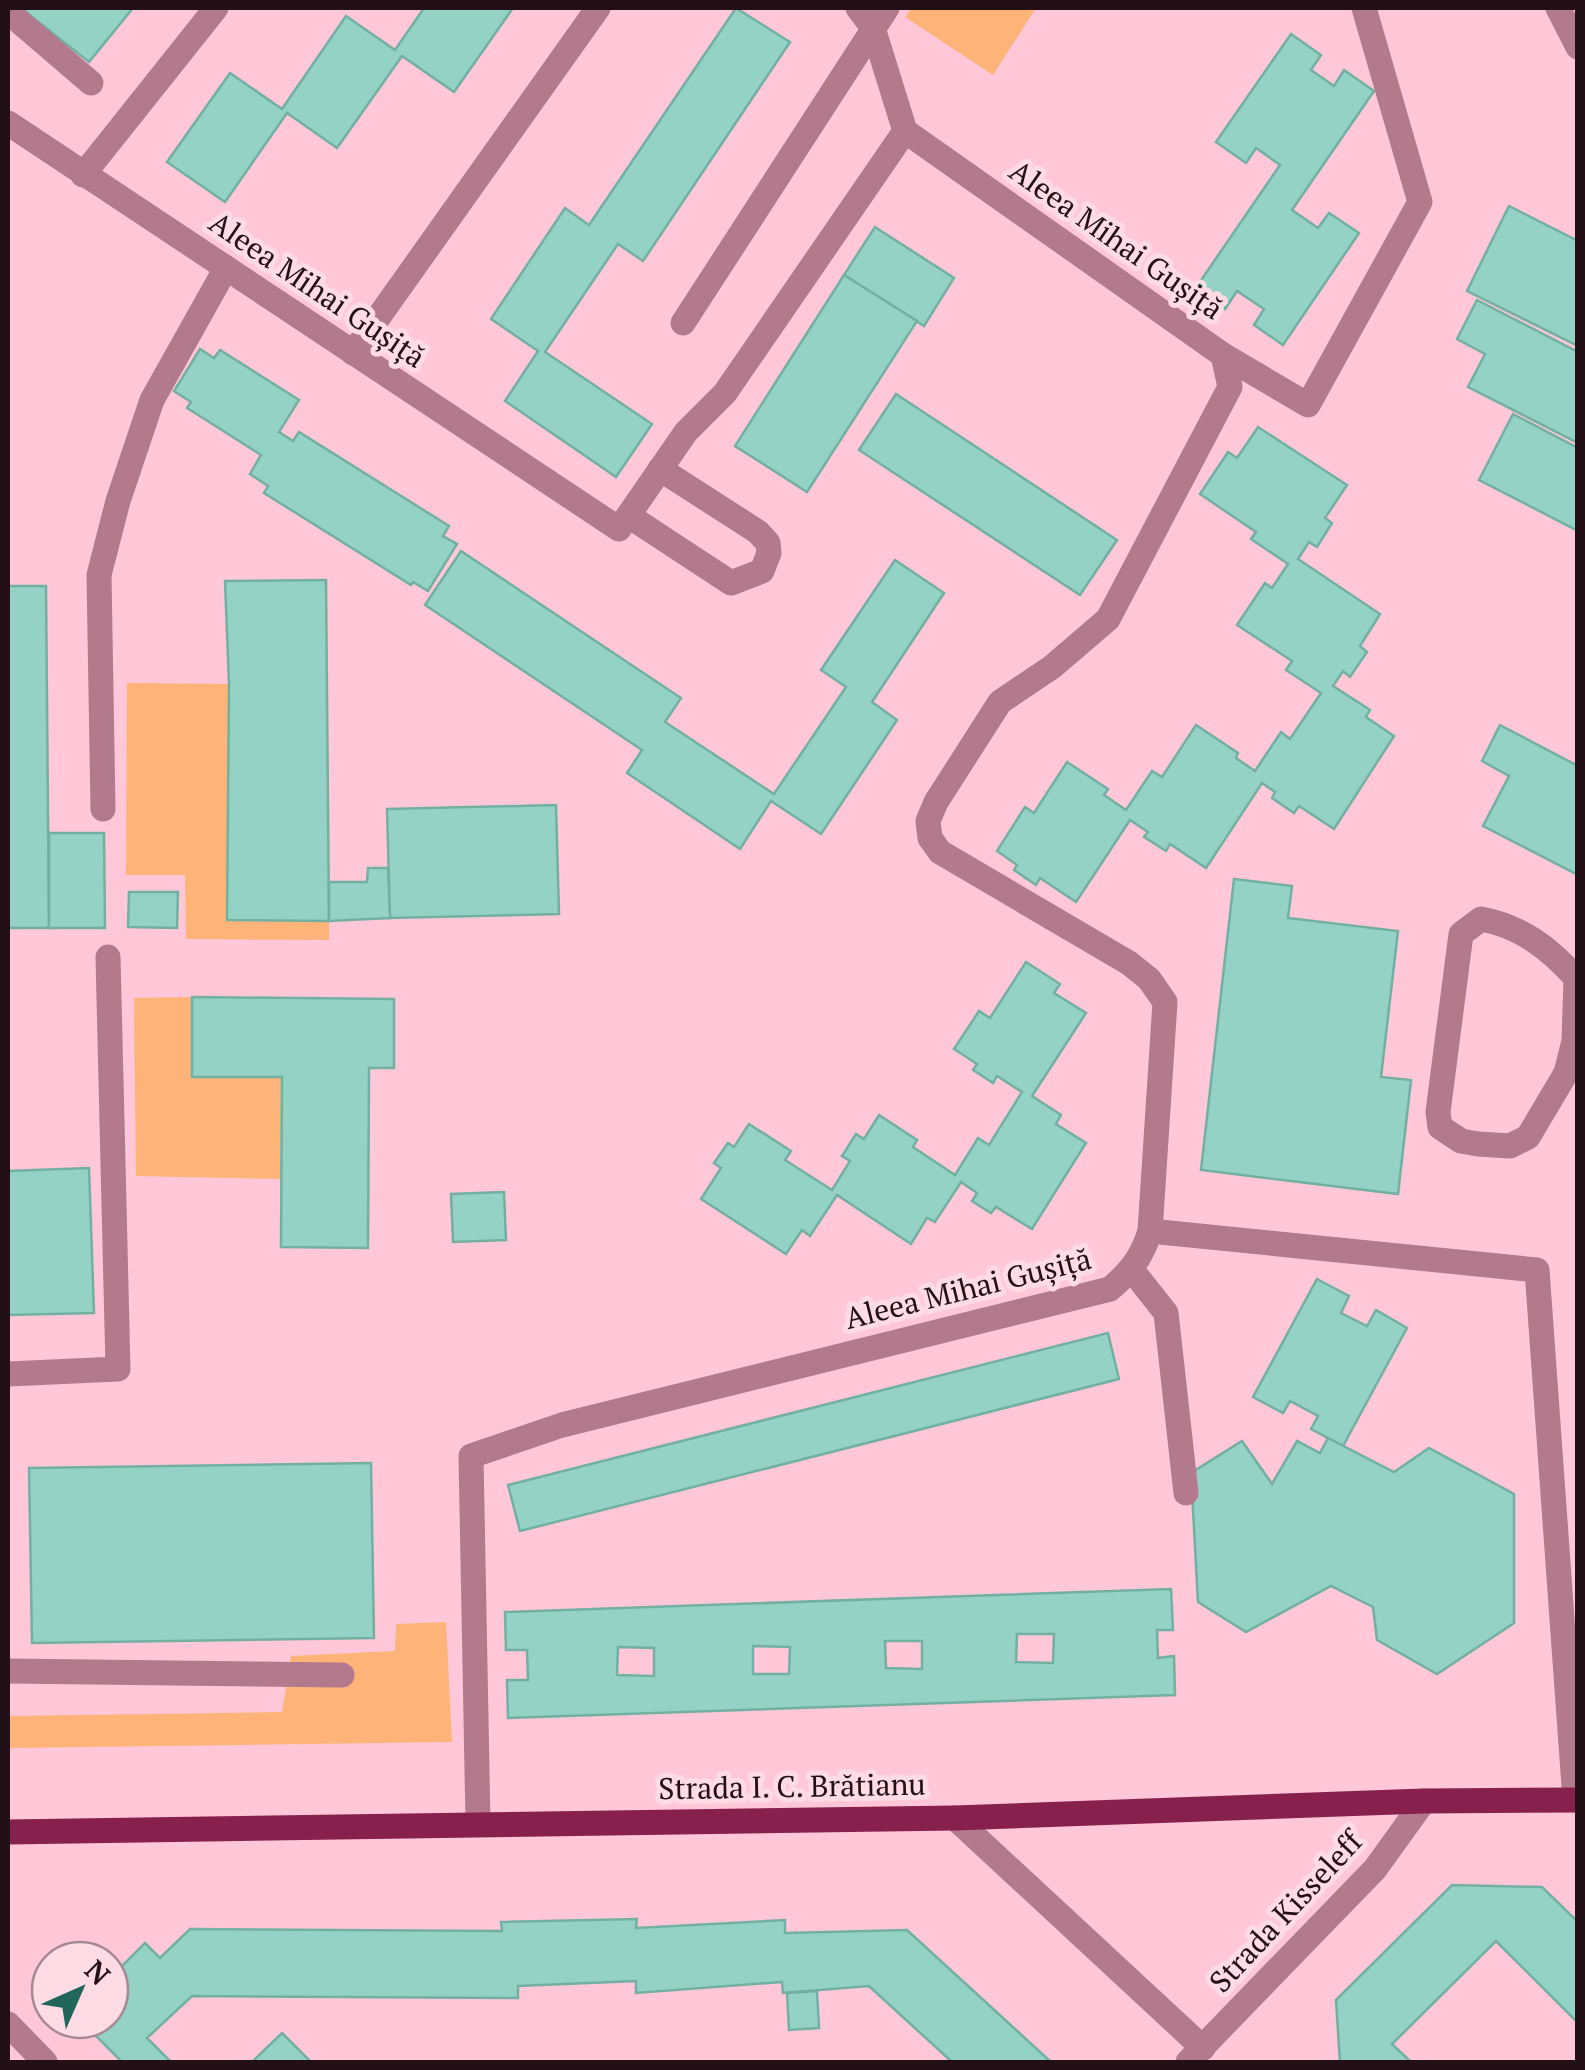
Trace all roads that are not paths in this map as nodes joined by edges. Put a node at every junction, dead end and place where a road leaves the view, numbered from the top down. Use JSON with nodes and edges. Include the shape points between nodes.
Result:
{"nodes":[{"id":1,"x":216,"y":8,"type":"edge"},
{"id":2,"x":598,"y":8,"type":"edge"},
{"id":3,"x":1364,"y":8,"type":"edge"},
{"id":4,"x":1558,"y":8,"type":"edge"},
{"id":5,"x":8,"y":12,"type":"edge"},
{"id":6,"x":873,"y":14,"type":"edge"},
{"id":7,"x":1578,"y":48,"type":"edge"},
{"id":8,"x":91,"y":83,"type":"dead end"},
{"id":9,"x":8,"y":123,"type":"edge"},
{"id":10,"x":905,"y":131,"type":"junction"},
{"id":11,"x":84,"y":175,"type":"junction"},
{"id":12,"x":226,"y":268,"type":"junction"},
{"id":13,"x":683,"y":323,"type":"dead end"},
{"id":14,"x":353,"y":354,"type":"junction"},
{"id":15,"x":1224,"y":356,"type":"junction"},
{"id":16,"x":660,"y":469,"type":"junction"},
{"id":17,"x":629,"y":516,"type":"junction"},
{"id":18,"x":103,"y":809,"type":"dead end"},
{"id":19,"x":108,"y":957,"type":"dead end"},
{"id":20,"x":1576,"y":1041,"type":"edge"},
{"id":21,"x":1150,"y":1231,"type":"junction"},
{"id":22,"x":1132,"y":1270,"type":"junction"},
{"id":23,"x":8,"y":1374,"type":"edge"},
{"id":24,"x":1186,"y":1493,"type":"dead end"},
{"id":25,"x":8,"y":1672,"type":"edge"},
{"id":26,"x":342,"y":1674,"type":"dead end"},
{"id":27,"x":1576,"y":1800,"type":"edge"},
{"id":28,"x":1424,"y":1801,"type":"junction"},
{"id":29,"x":955,"y":1818,"type":"junction"},
{"id":30,"x":478,"y":1823,"type":"junction"},
{"id":31,"x":8,"y":1832,"type":"edge"},
{"id":32,"x":8,"y":2024,"type":"edge"},
{"id":33,"x":1202,"y":2058,"type":"edge"},
{"id":34,"x":45,"y":2062,"type":"edge"}],
"edges":[{"from":1,"to":11,"type":"street"},
{"from":2,"to":14,"type":"street"},
{"from":3,"to":15,"type":"street","via":[[1420,202],[1308,405]]},
{"from":4,"to":7,"type":"street"},
{"from":5,"to":8,"type":"street"},
{"from":6,"to":10,"type":"street"},
{"from":6,"to":13,"type":"street"},
{"from":9,"to":11,"type":"street","name":"Aleea Mihai Gușiță"},
{"from":10,"to":15,"type":"street","name":"Aleea Mihai Gușiță"},
{"from":10,"to":16,"type":"street","via":[[725,394]]},
{"from":11,"to":12,"type":"street","name":"Aleea Mihai Gușiță"},
{"from":12,"to":14,"type":"street","name":"Aleea Mihai Gușiță"},
{"from":12,"to":18,"type":"street","via":[[152,400],[99,575]]},
{"from":14,"to":17,"type":"street","name":"Aleea Mihai Gușiță","via":[[620,529]]},
{"from":15,"to":21,"type":"street","name":"Aleea Mihai Gușiță","via":[[1230,387],[1108,618],[1000,702],[928,821],[940,852],[1129,963],[1165,1002]]},
{"from":16,"to":17,"type":"street"},
{"from":16,"to":17,"type":"street","via":[[758,532],[768,543],[762,571],[731,584]]},
{"from":19,"to":23,"type":"street","via":[[118,1369]]},
{"from":20,"to":20,"type":"street","via":[[1576,978],[1527,935],[1473,922],[1461,934],[1440,1127],[1478,1144],[1510,1146],[1528,1137],[1566,1073]]},
{"from":21,"to":22,"type":"street","name":"Aleea Mihai Gușiță"},
{"from":21,"to":27,"type":"street","via":[[1537,1270]]},
{"from":22,"to":24,"type":"street","via":[[1166,1313]]},
{"from":22,"to":30,"type":"street","name":"Aleea Mihai Gușiță","via":[[1110,1289],[562,1425],[471,1456]]},
{"from":25,"to":26,"type":"street"},
{"from":27,"to":28,"type":"main road","name":"Strada I. C. Brătianu"},
{"from":28,"to":29,"type":"main road","name":"Strada I. C. Brătianu"},
{"from":28,"to":33,"type":"street","name":"Strada Kisseleff","via":[[1376,1868]]},
{"from":29,"to":30,"type":"main road","name":"Strada I. C. Brătianu"},
{"from":29,"to":33,"type":"street"},
{"from":30,"to":31,"type":"main road","name":"Strada I. C. Brătianu"},
{"from":32,"to":34,"type":"street"}]}
